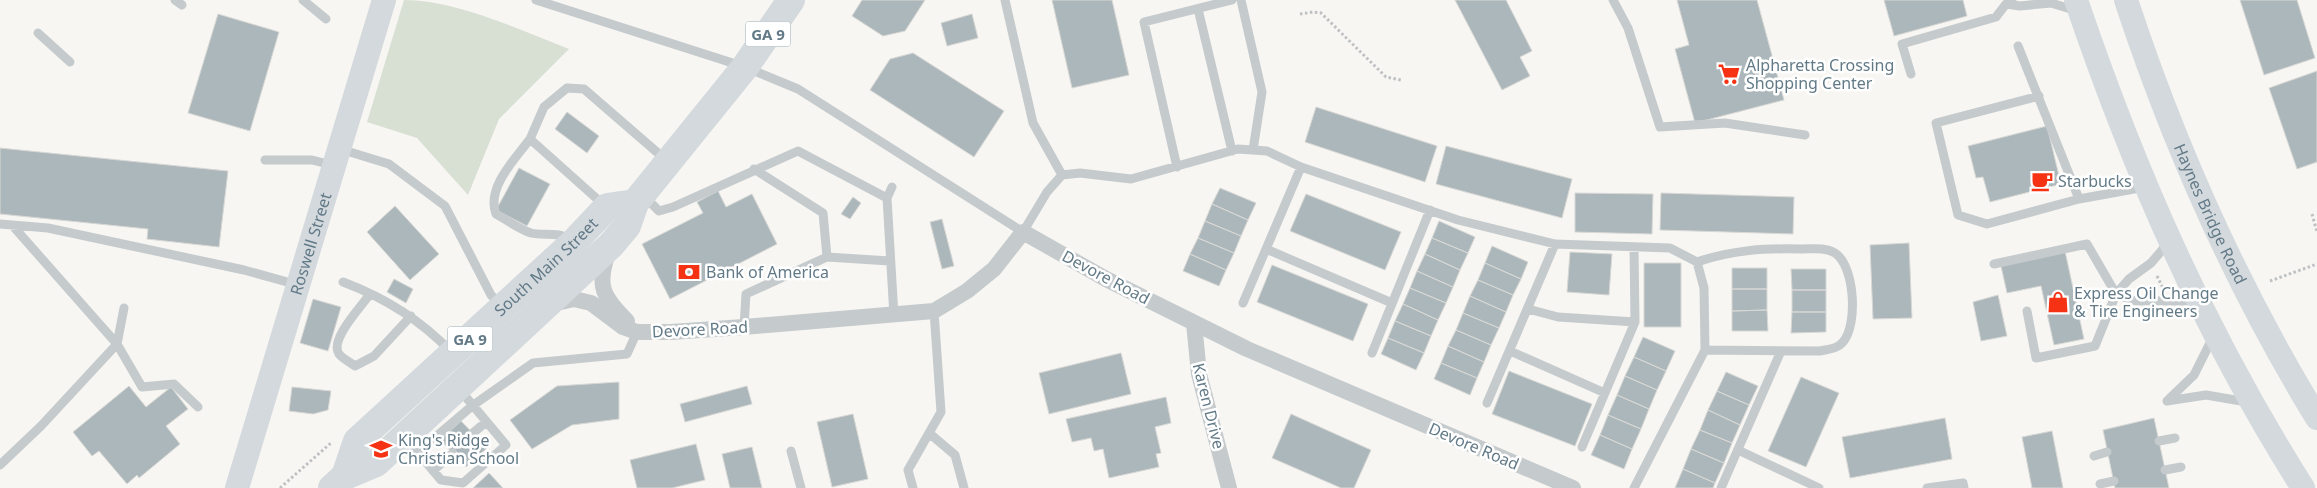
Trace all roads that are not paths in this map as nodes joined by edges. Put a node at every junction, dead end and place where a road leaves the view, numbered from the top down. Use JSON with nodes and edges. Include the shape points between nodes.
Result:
{"nodes":[{"id":1,"x":303,"y":0,"type":"edge"},
{"id":2,"x":384,"y":0,"type":"edge"},
{"id":3,"x":536,"y":0,"type":"edge"},
{"id":4,"x":791,"y":0,"type":"edge"},
{"id":5,"x":1005,"y":0,"type":"edge"},
{"id":6,"x":1232,"y":0,"type":"edge"},
{"id":7,"x":1241,"y":0,"type":"edge"},
{"id":8,"x":1613,"y":0,"type":"edge"},
{"id":9,"x":2126,"y":0,"type":"edge"},
{"id":10,"x":2009,"y":2,"type":"edge"},
{"id":11,"x":2078,"y":6,"type":"edge"},
{"id":12,"x":1198,"y":9,"type":"junction"},
{"id":13,"x":326,"y":19,"type":"dead end"},
{"id":14,"x":38,"y":33,"type":"dead end"},
{"id":15,"x":2018,"y":46,"type":"dead end"},
{"id":16,"x":70,"y":62,"type":"dead end"},
{"id":17,"x":745,"y":68,"type":"junction"},
{"id":18,"x":1911,"y":74,"type":"dead end"},
{"id":19,"x":2040,"y":96,"type":"junction"},
{"id":20,"x":1805,"y":135,"type":"dead end"},
{"id":21,"x":530,"y":139,"type":"junction"},
{"id":22,"x":1253,"y":150,"type":"junction"},
{"id":23,"x":1232,"y":151,"type":"junction"},
{"id":24,"x":337,"y":157,"type":"junction"},
{"id":25,"x":266,"y":160,"type":"dead end"},
{"id":26,"x":668,"y":162,"type":"junction"},
{"id":27,"x":1177,"y":167,"type":"junction"},
{"id":28,"x":1301,"y":167,"type":"junction"},
{"id":29,"x":754,"y":169,"type":"junction"},
{"id":30,"x":1062,"y":175,"type":"junction"},
{"id":31,"x":892,"y":187,"type":"dead end"},
{"id":32,"x":2145,"y":187,"type":"junction"},
{"id":33,"x":638,"y":198,"type":"junction"},
{"id":34,"x":887,"y":198,"type":"junction"},
{"id":35,"x":2079,"y":199,"type":"junction"},
{"id":36,"x":607,"y":207,"type":"junction"},
{"id":37,"x":1430,"y":210,"type":"junction"},
{"id":38,"x":0,"y":224,"type":"edge"},
{"id":39,"x":12,"y":225,"type":"junction"},
{"id":40,"x":1023,"y":232,"type":"junction"},
{"id":41,"x":2169,"y":241,"type":"junction"},
{"id":42,"x":573,"y":243,"type":"junction"},
{"id":43,"x":1555,"y":244,"type":"junction"},
{"id":44,"x":611,"y":245,"type":"junction"},
{"id":45,"x":1634,"y":248,"type":"junction"},
{"id":46,"x":1266,"y":249,"type":"junction"},
{"id":47,"x":826,"y":258,"type":"junction"},
{"id":48,"x":890,"y":261,"type":"junction"},
{"id":49,"x":1697,"y":262,"type":"junction"},
{"id":50,"x":1994,"y":264,"type":"dead end"},
{"id":51,"x":342,"y":282,"type":"dead end"},
{"id":52,"x":298,"y":285,"type":"junction"},
{"id":53,"x":370,"y":294,"type":"junction"},
{"id":54,"x":2116,"y":294,"type":"junction"},
{"id":55,"x":2197,"y":301,"type":"junction"},
{"id":56,"x":1243,"y":303,"type":"dead end"},
{"id":57,"x":1392,"y":303,"type":"junction"},
{"id":58,"x":546,"y":306,"type":"junction"},
{"id":59,"x":124,"y":308,"type":"dead end"},
{"id":60,"x":504,"y":308,"type":"junction"},
{"id":61,"x":1528,"y":309,"type":"junction"},
{"id":62,"x":934,"y":311,"type":"junction"},
{"id":63,"x":2027,"y":311,"type":"dead end"},
{"id":64,"x":410,"y":316,"type":"junction"},
{"id":65,"x":894,"y":316,"type":"junction"},
{"id":66,"x":1635,"y":322,"type":"junction"},
{"id":67,"x":1194,"y":324,"type":"junction"},
{"id":68,"x":744,"y":327,"type":"junction"},
{"id":69,"x":637,"y":332,"type":"junction"},
{"id":70,"x":2214,"y":334,"type":"junction"},
{"id":71,"x":117,"y":344,"type":"junction"},
{"id":72,"x":1705,"y":350,"type":"junction"},
{"id":73,"x":1510,"y":351,"type":"junction"},
{"id":74,"x":1781,"y":351,"type":"junction"},
{"id":75,"x":1372,"y":353,"type":"dead end"},
{"id":76,"x":453,"y":354,"type":"junction"},
{"id":77,"x":1605,"y":393,"type":"junction"},
{"id":78,"x":465,"y":397,"type":"junction"},
{"id":79,"x":1487,"y":403,"type":"dead end"},
{"id":80,"x":2254,"y":404,"type":"junction"},
{"id":81,"x":198,"y":407,"type":"dead end"},
{"id":82,"x":2317,"y":418,"type":"edge"},
{"id":83,"x":486,"y":422,"type":"junction"},
{"id":84,"x":929,"y":433,"type":"junction"},
{"id":85,"x":473,"y":434,"type":"dead end"},
{"id":86,"x":2175,"y":438,"type":"dead end"},
{"id":87,"x":2159,"y":441,"type":"dead end"},
{"id":88,"x":411,"y":445,"type":"junction"},
{"id":89,"x":1582,"y":447,"type":"dead end"},
{"id":90,"x":1738,"y":450,"type":"junction"},
{"id":91,"x":790,"y":451,"type":"dead end"},
{"id":92,"x":2107,"y":452,"type":"dead end"},
{"id":93,"x":453,"y":453,"type":"dead end"},
{"id":94,"x":2094,"y":456,"type":"dead end"},
{"id":95,"x":0,"y":465,"type":"edge"},
{"id":96,"x":2181,"y":467,"type":"dead end"},
{"id":97,"x":2165,"y":470,"type":"dead end"},
{"id":98,"x":433,"y":471,"type":"junction"},
{"id":99,"x":2114,"y":481,"type":"dead end"},
{"id":100,"x":339,"y":482,"type":"edge"},
{"id":101,"x":2100,"y":484,"type":"dead end"},
{"id":102,"x":237,"y":488,"type":"edge"},
{"id":103,"x":801,"y":488,"type":"edge"},
{"id":104,"x":913,"y":488,"type":"edge"},
{"id":105,"x":964,"y":488,"type":"edge"},
{"id":106,"x":1230,"y":488,"type":"edge"},
{"id":107,"x":1573,"y":488,"type":"edge"},
{"id":108,"x":1634,"y":488,"type":"edge"},
{"id":109,"x":1721,"y":488,"type":"edge"},
{"id":110,"x":1819,"y":488,"type":"edge"},
{"id":111,"x":1927,"y":488,"type":"edge"},
{"id":112,"x":1964,"y":488,"type":"edge"},
{"id":113,"x":2304,"y":488,"type":"edge"}],
"edges":[{"from":1,"to":13,"type":"lane"},
{"from":2,"to":24,"type":"main road","name":"Roswell Street"},
{"from":3,"to":17,"type":"lane"},
{"from":4,"to":17,"type":"highway","name":"South Main Street","number":"GA 9"},
{"from":5,"to":30,"type":"lane","via":[[1032,123]]},
{"from":6,"to":12,"type":"lane"},
{"from":7,"to":22,"type":"lane","via":[[1262,92]]},
{"from":8,"to":20,"type":"lane","via":[[1628,28],[1660,128],[1725,123]]},
{"from":9,"to":82,"type":"main road","name":"Haynes Bridge Road","via":[[2160,96],[2210,215],[2250,299]]},
{"from":10,"to":11,"type":"lane","via":[[2020,6],[2051,3]]},
{"from":10,"to":18,"type":"lane","via":[[1996,17],[1902,44]]},
{"from":11,"to":32,"type":"main road","via":[[2115,114]]},
{"from":12,"to":23,"type":"lane"},
{"from":12,"to":27,"type":"lane","via":[[1144,22]]},
{"from":14,"to":16,"type":"lane"},
{"from":15,"to":19,"type":"lane"},
{"from":17,"to":26,"type":"highway","name":"South Main Street","number":"GA 9"},
{"from":17,"to":40,"type":"lane","via":[[798,90]]},
{"from":19,"to":35,"type":"lane"},
{"from":19,"to":35,"type":"lane","via":[[1936,124],[1958,215],[1987,224]]},
{"from":21,"to":26,"type":"lane","via":[[544,108],[567,88],[584,88]]},
{"from":21,"to":36,"type":"lane"},
{"from":21,"to":42,"type":"lane","via":[[501,179],[493,205],[496,214],[532,233],[567,237]]},
{"from":22,"to":23,"type":"lane"},
{"from":22,"to":28,"type":"lane","via":[[1267,151]]},
{"from":23,"to":27,"type":"lane"},
{"from":24,"to":25,"type":"lane"},
{"from":24,"to":52,"type":"main road","name":"Roswell Street"},
{"from":24,"to":60,"type":"lane","via":[[389,164],[445,206],[491,295]]},
{"from":26,"to":33,"type":"highway","name":"South Main Street","number":"GA 9"},
{"from":27,"to":30,"type":"lane","via":[[1131,179],[1080,173]]},
{"from":28,"to":37,"type":"lane"},
{"from":28,"to":46,"type":"lane"},
{"from":29,"to":33,"type":"lane","via":[[659,211]]},
{"from":29,"to":34,"type":"lane","via":[[798,151]]},
{"from":29,"to":47,"type":"lane","via":[[823,213]]},
{"from":30,"to":40,"type":"lane","via":[[1047,192]]},
{"from":31,"to":34,"type":"lane"},
{"from":32,"to":35,"type":"lane"},
{"from":32,"to":41,"type":"main road"},
{"from":33,"to":36,"type":"highway","name":"South Main Street"},
{"from":33,"to":44,"type":"highway","name":"South Main Street","number":"GA 9","via":[[627,226]]},
{"from":34,"to":48,"type":"lane"},
{"from":36,"to":42,"type":"highway","name":"South Main Street","number":"GA 9"},
{"from":37,"to":43,"type":"lane"},
{"from":37,"to":57,"type":"lane"},
{"from":38,"to":39,"type":"lane"},
{"from":39,"to":52,"type":"lane","via":[[48,228],[244,270]]},
{"from":39,"to":71,"type":"lane"},
{"from":40,"to":62,"type":"street","name":"Devore Road","via":[[994,269],[967,291]]},
{"from":40,"to":67,"type":"street","name":"Devore Road"},
{"from":41,"to":54,"type":"lane","via":[[2151,263],[2129,279]]},
{"from":41,"to":55,"type":"main road"},
{"from":42,"to":60,"type":"highway","name":"South Main Street","number":"GA 9"},
{"from":43,"to":45,"type":"lane"},
{"from":43,"to":61,"type":"lane"},
{"from":44,"to":58,"type":"highway","name":"South Main Street","number":"GA 9"},
{"from":44,"to":69,"type":"street","name":"Devore Road","via":[[601,273],[605,295]]},
{"from":45,"to":49,"type":"lane","via":[[1670,248]]},
{"from":45,"to":66,"type":"lane"},
{"from":46,"to":56,"type":"lane"},
{"from":46,"to":57,"type":"lane"},
{"from":47,"to":48,"type":"lane"},
{"from":47,"to":68,"type":"lane","via":[[746,294]]},
{"from":48,"to":65,"type":"lane"},
{"from":49,"to":72,"type":"lane","via":[[1704,288]]},
{"from":49,"to":74,"type":"lane","via":[[1760,248],[1825,249],[1846,264],[1850,274],[1852,327],[1844,341],[1836,349]]},
{"from":50,"to":54,"type":"lane","via":[[2087,244]]},
{"from":51,"to":53,"type":"lane"},
{"from":52,"to":102,"type":"main road","name":"Roswell Street"},
{"from":53,"to":64,"type":"lane"},
{"from":53,"to":64,"type":"lane","via":[[338,338],[336,348],[340,356],[355,366],[374,356]]},
{"from":54,"to":55,"type":"lane","via":[[2135,301]]},
{"from":54,"to":63,"type":"lane","via":[[2095,346],[2036,358]]},
{"from":55,"to":70,"type":"main road"},
{"from":57,"to":75,"type":"lane"},
{"from":58,"to":69,"type":"street","name":"Devore Road","via":[[574,299],[591,303],[622,327]]},
{"from":58,"to":78,"type":"highway","name":"South Main Street","number":"GA 9"},
{"from":59,"to":71,"type":"lane"},
{"from":60,"to":76,"type":"highway","name":"South Main Street","number":"GA 9"},
{"from":61,"to":66,"type":"lane","via":[[1558,317]]},
{"from":61,"to":73,"type":"lane"},
{"from":62,"to":65,"type":"street","name":"Devore Road"},
{"from":62,"to":84,"type":"lane","via":[[941,412]]},
{"from":64,"to":76,"type":"lane"},
{"from":65,"to":68,"type":"street","name":"Devore Road"},
{"from":66,"to":77,"type":"lane"},
{"from":67,"to":106,"type":"street","name":"Karen Drive","via":[[1200,374]]},
{"from":67,"to":107,"type":"street","name":"Devore Road"},
{"from":68,"to":69,"type":"street","name":"Devore Road"},
{"from":69,"to":78,"type":"lane","via":[[627,354],[533,363]]},
{"from":70,"to":80,"type":"main road"},
{"from":70,"to":80,"type":"lane","via":[[2194,375],[2166,401],[2206,394]]},
{"from":71,"to":81,"type":"lane","via":[[142,387],[174,384]]},
{"from":71,"to":95,"type":"lane"},
{"from":72,"to":74,"type":"lane"},
{"from":72,"to":108,"type":"lane"},
{"from":73,"to":77,"type":"lane"},
{"from":73,"to":79,"type":"lane"},
{"from":74,"to":90,"type":"lane"},
{"from":76,"to":100,"type":"highway","name":"South Main Street","number":"GA 9","via":[[357,441]]},
{"from":77,"to":89,"type":"lane"},
{"from":78,"to":83,"type":"lane"},
{"from":78,"to":88,"type":"highway","name":"South Main Street","number":"GA 9"},
{"from":80,"to":113,"type":"main road"},
{"from":83,"to":85,"type":"lane"},
{"from":83,"to":98,"type":"lane","via":[[506,445],[463,483],[441,480]]},
{"from":84,"to":104,"type":"lane","via":[[908,470]]},
{"from":84,"to":105,"type":"lane","via":[[955,455]]},
{"from":86,"to":87,"type":"lane"},
{"from":88,"to":98,"type":"lane"},
{"from":88,"to":100,"type":"highway","name":"South Main Street","number":"GA 9"},
{"from":90,"to":109,"type":"lane"},
{"from":90,"to":110,"type":"lane"},
{"from":91,"to":103,"type":"lane"},
{"from":92,"to":94,"type":"lane"},
{"from":93,"to":98,"type":"lane"},
{"from":96,"to":97,"type":"lane"},
{"from":99,"to":101,"type":"lane"},
{"from":111,"to":112,"type":"lane","via":[[1963,483]]}]}
